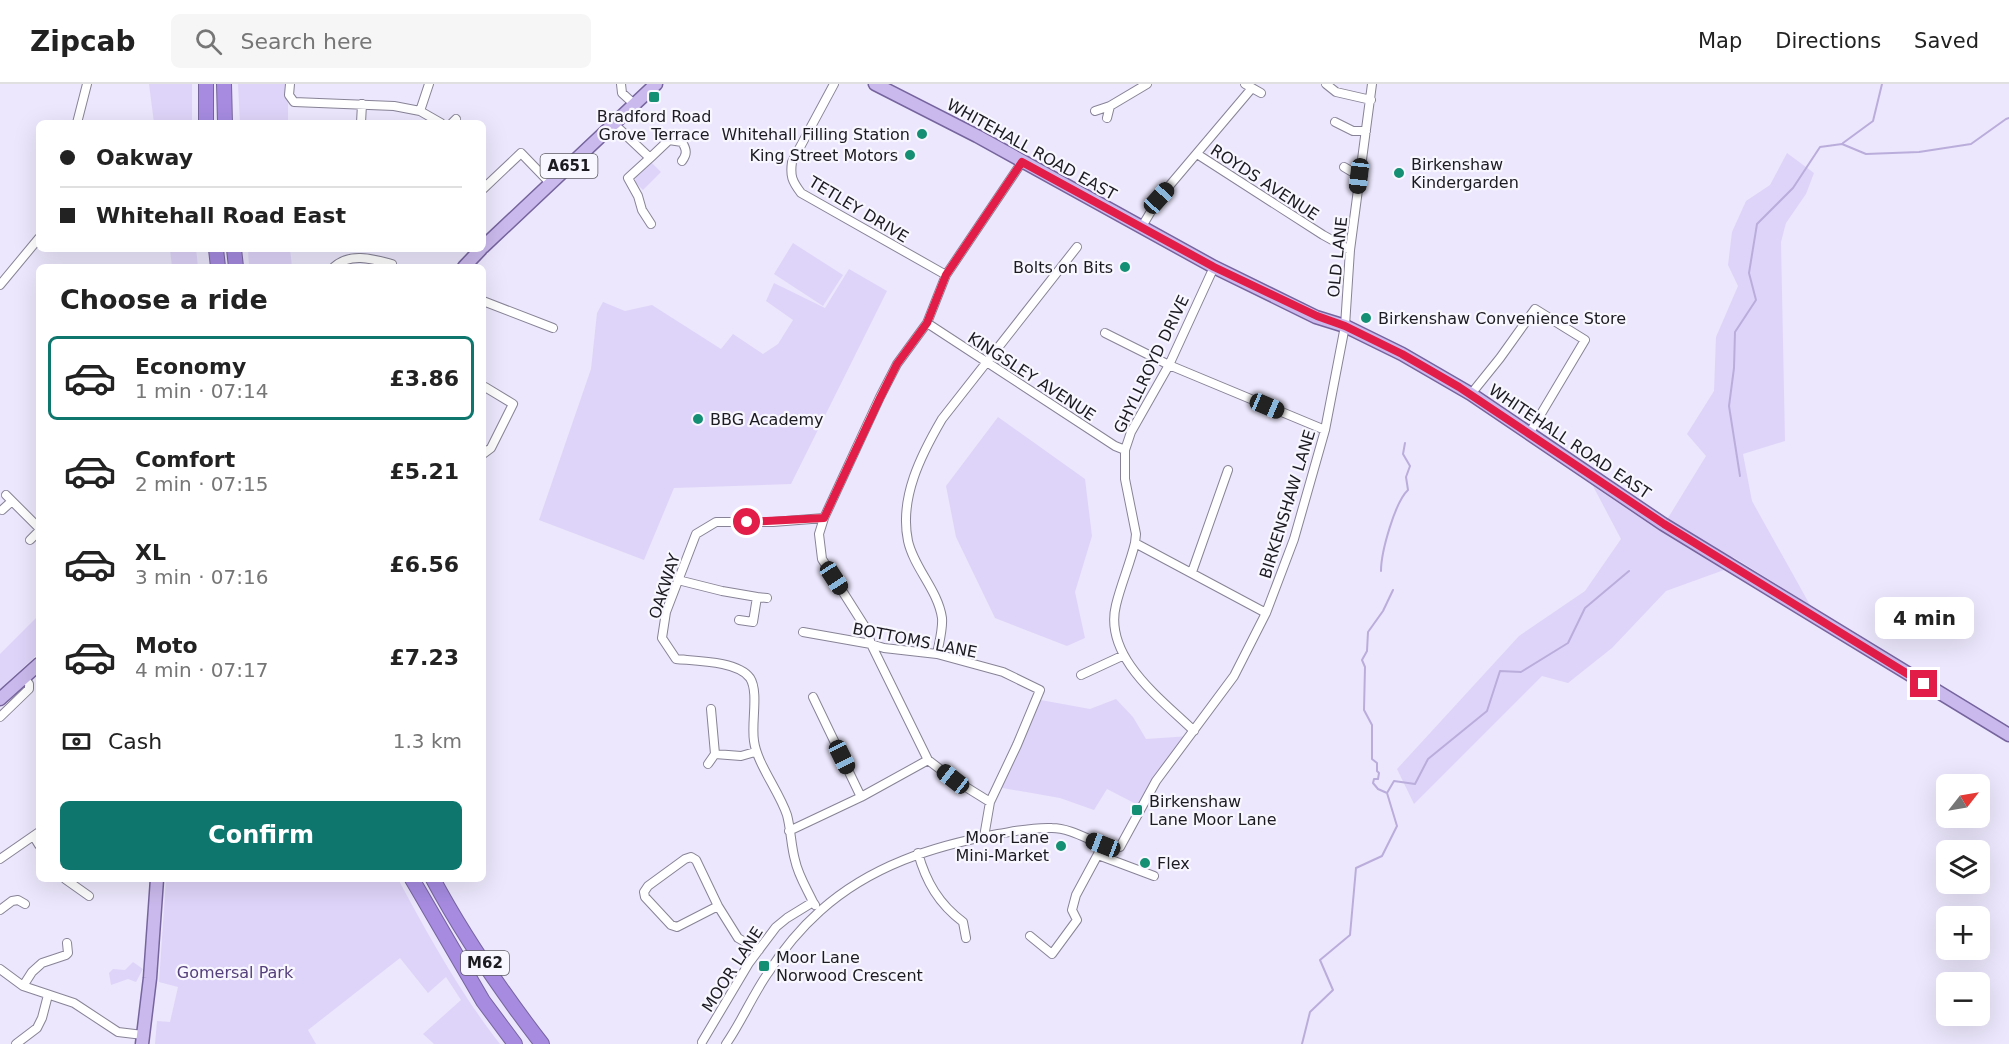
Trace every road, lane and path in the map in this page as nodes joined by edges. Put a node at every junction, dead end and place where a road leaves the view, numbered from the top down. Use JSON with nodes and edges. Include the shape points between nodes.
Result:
{"nodes":[{"id":1,"x":87,"y":84,"type":"edge"},
{"id":2,"x":206,"y":84,"type":"edge"},
{"id":3,"x":224,"y":84,"type":"edge"},
{"id":4,"x":290,"y":84,"type":"edge"},
{"id":5,"x":429,"y":84,"type":"edge"},
{"id":6,"x":621,"y":84,"type":"edge"},
{"id":7,"x":656,"y":84,"type":"edge"},
{"id":8,"x":834,"y":84,"type":"edge"},
{"id":9,"x":875,"y":84,"type":"edge"},
{"id":10,"x":1147,"y":84,"type":"edge"},
{"id":11,"x":1326,"y":84,"type":"edge"},
{"id":12,"x":1372,"y":84,"type":"edge"},
{"id":13,"x":1249,"y":86,"type":"edge"},
{"id":14,"x":1261,"y":93,"type":"dead end"},
{"id":15,"x":1371,"y":100,"type":"junction"},
{"id":16,"x":362,"y":104,"type":"junction"},
{"id":17,"x":633,"y":104,"type":"junction"},
{"id":18,"x":1110,"y":106,"type":"junction"},
{"id":19,"x":420,"y":111,"type":"junction"},
{"id":20,"x":1095,"y":111,"type":"dead end"},
{"id":21,"x":1107,"y":118,"type":"dead end"},
{"id":22,"x":78,"y":120,"type":"edge"},
{"id":23,"x":206,"y":120,"type":"edge"},
{"id":24,"x":225,"y":120,"type":"edge"},
{"id":25,"x":361,"y":120,"type":"edge"},
{"id":26,"x":436,"y":120,"type":"edge"},
{"id":27,"x":1335,"y":122,"type":"dead end"},
{"id":28,"x":614,"y":124,"type":"junction"},
{"id":29,"x":1366,"y":131,"type":"junction"},
{"id":30,"x":1197,"y":154,"type":"junction"},
{"id":31,"x":650,"y":158,"type":"junction"},
{"id":32,"x":682,"y":161,"type":"dead end"},
{"id":33,"x":1022,"y":162,"type":"junction"},
{"id":34,"x":1344,"y":167,"type":"dead end"},
{"id":35,"x":1359,"y":176,"type":"junction"},
{"id":36,"x":550,"y":183,"type":"junction"},
{"id":37,"x":486,"y":186,"type":"edge"},
{"id":38,"x":651,"y":224,"type":"dead end"},
{"id":39,"x":1141,"y":228,"type":"junction"},
{"id":40,"x":36,"y":241,"type":"edge"},
{"id":41,"x":486,"y":244,"type":"edge"},
{"id":42,"x":1077,"y":247,"type":"dead end"},
{"id":43,"x":1350,"y":250,"type":"junction"},
{"id":44,"x":478,"y":252,"type":"edge"},
{"id":45,"x":337,"y":264,"type":"edge"},
{"id":46,"x":392,"y":264,"type":"dead end"},
{"id":47,"x":467,"y":264,"type":"edge"},
{"id":48,"x":1214,"y":267,"type":"junction"},
{"id":49,"x":946,"y":275,"type":"junction"},
{"id":50,"x":0,"y":285,"type":"edge"},
{"id":51,"x":486,"y":302,"type":"edge"},
{"id":52,"x":927,"y":323,"type":"junction"},
{"id":53,"x":1345,"y":326,"type":"junction"},
{"id":54,"x":554,"y":328,"type":"dead end"},
{"id":55,"x":1106,"y":333,"type":"dead end"},
{"id":56,"x":987,"y":362,"type":"junction"},
{"id":57,"x":1169,"y":365,"type":"junction"},
{"id":58,"x":486,"y":388,"type":"edge"},
{"id":59,"x":1471,"y":394,"type":"junction"},
{"id":60,"x":1325,"y":430,"type":"junction"},
{"id":61,"x":1529,"y":434,"type":"junction"},
{"id":62,"x":1125,"y":450,"type":"junction"},
{"id":63,"x":486,"y":452,"type":"edge"},
{"id":64,"x":1228,"y":470,"type":"dead end"},
{"id":65,"x":3,"y":510,"type":"dead end"},
{"id":66,"x":824,"y":518,"type":"junction"},
{"id":67,"x":36,"y":526,"type":"edge"},
{"id":68,"x":36,"y":533,"type":"edge"},
{"id":69,"x":30,"y":540,"type":"dead end"},
{"id":70,"x":1135,"y":543,"type":"junction"},
{"id":71,"x":1192,"y":572,"type":"junction"},
{"id":72,"x":678,"y":580,"type":"junction"},
{"id":73,"x":757,"y":597,"type":"junction"},
{"id":74,"x":767,"y":598,"type":"dead end"},
{"id":75,"x":1266,"y":613,"type":"junction"},
{"id":76,"x":738,"y":620,"type":"dead end"},
{"id":77,"x":803,"y":632,"type":"dead end"},
{"id":78,"x":871,"y":644,"type":"junction"},
{"id":79,"x":937,"y":654,"type":"junction"},
{"id":80,"x":1122,"y":656,"type":"junction"},
{"id":81,"x":36,"y":667,"type":"edge"},
{"id":82,"x":1081,"y":675,"type":"dead end"},
{"id":83,"x":24,"y":678,"type":"junction"},
{"id":84,"x":813,"y":697,"type":"dead end"},
{"id":85,"x":0,"y":699,"type":"edge"},
{"id":86,"x":711,"y":709,"type":"dead end"},
{"id":87,"x":0,"y":717,"type":"edge"},
{"id":88,"x":1194,"y":731,"type":"junction"},
{"id":89,"x":2009,"y":735,"type":"edge"},
{"id":90,"x":755,"y":752,"type":"junction"},
{"id":91,"x":715,"y":754,"type":"junction"},
{"id":92,"x":928,"y":760,"type":"junction"},
{"id":93,"x":708,"y":764,"type":"dead end"},
{"id":94,"x":861,"y":796,"type":"junction"},
{"id":95,"x":990,"y":802,"type":"junction"},
{"id":96,"x":789,"y":831,"type":"junction"},
{"id":97,"x":36,"y":834,"type":"edge"},
{"id":98,"x":984,"y":837,"type":"junction"},
{"id":99,"x":1103,"y":845,"type":"junction"},
{"id":100,"x":918,"y":853,"type":"junction"},
{"id":101,"x":1098,"y":855,"type":"junction"},
{"id":102,"x":0,"y":859,"type":"edge"},
{"id":103,"x":1154,"y":876,"type":"dead end"},
{"id":104,"x":69,"y":882,"type":"edge"},
{"id":105,"x":158,"y":882,"type":"edge"},
{"id":106,"x":414,"y":882,"type":"edge"},
{"id":107,"x":435,"y":882,"type":"edge"},
{"id":108,"x":89,"y":896,"type":"dead end"},
{"id":109,"x":813,"y":902,"type":"junction"},
{"id":110,"x":25,"y":904,"type":"dead end"},
{"id":111,"x":718,"y":906,"type":"junction"},
{"id":112,"x":0,"y":910,"type":"edge"},
{"id":113,"x":820,"y":911,"type":"junction"},
{"id":114,"x":1030,"y":936,"type":"dead end"},
{"id":115,"x":966,"y":938,"type":"dead end"},
{"id":116,"x":67,"y":943,"type":"dead end"},
{"id":117,"x":759,"y":950,"type":"junction"},
{"id":118,"x":0,"y":969,"type":"edge"},
{"id":119,"x":22,"y":986,"type":"junction"},
{"id":120,"x":48,"y":995,"type":"junction"},
{"id":121,"x":143,"y":1040,"type":"edge"},
{"id":122,"x":702,"y":1042,"type":"dead end"},
{"id":123,"x":16,"y":1044,"type":"edge"},
{"id":124,"x":515,"y":1044,"type":"edge"},
{"id":125,"x":542,"y":1044,"type":"edge"},
{"id":126,"x":726,"y":1044,"type":"edge"}],
"edges":[{"from":1,"to":22,"type":"street"},
{"from":2,"to":23,"type":"highway"},
{"from":3,"to":24,"type":"highway"},
{"from":4,"to":16,"type":"street","via":[[289,95],[294,102]]},
{"from":5,"to":19,"type":"street"},
{"from":6,"to":17,"type":"street","via":[[622,93]]},
{"from":7,"to":17,"type":"main road","number":"A651"},
{"from":8,"to":49,"type":"street","name":"TETLEY DRIVE","via":[[792,162],[792,181],[801,193]]},
{"from":9,"to":33,"type":"main road","name":"WHITEHALL ROAD EAST"},
{"from":10,"to":18,"type":"street"},
{"from":11,"to":15,"type":"street","via":[[1336,92]]},
{"from":12,"to":15,"type":"street","name":"OLD LANE"},
{"from":13,"to":14,"type":"street"},
{"from":13,"to":30,"type":"street"},
{"from":15,"to":29,"type":"street","name":"OLD LANE"},
{"from":16,"to":19,"type":"street"},
{"from":16,"to":25,"type":"street"},
{"from":17,"to":28,"type":"main road","number":"A651"},
{"from":18,"to":20,"type":"street"},
{"from":18,"to":21,"type":"street"},
{"from":19,"to":26,"type":"street"},
{"from":27,"to":29,"type":"street","via":[[1353,131]]},
{"from":28,"to":31,"type":"street"},
{"from":28,"to":36,"type":"main road","number":"A651"},
{"from":29,"to":35,"type":"street","name":"OLD LANE"},
{"from":30,"to":39,"type":"street","via":[[1159,198]]},
{"from":30,"to":43,"type":"street","name":"ROYDS AVENUE"},
{"from":31,"to":32,"type":"street","via":[[669,140],[675,140],[686,149]]},
{"from":31,"to":38,"type":"street","via":[[628,178]]},
{"from":33,"to":39,"type":"main road","name":"WHITEHALL ROAD EAST"},
{"from":33,"to":49,"type":"street"},
{"from":34,"to":35,"type":"street"},
{"from":35,"to":43,"type":"street","name":"OLD LANE"},
{"from":36,"to":37,"type":"street","via":[[520,153]]},
{"from":36,"to":41,"type":"main road","number":"A651"},
{"from":39,"to":48,"type":"main road","name":"WHITEHALL ROAD EAST"},
{"from":40,"to":50,"type":"street"},
{"from":42,"to":56,"type":"street"},
{"from":43,"to":53,"type":"street","name":"OLD LANE"},
{"from":44,"to":47,"type":"main road","number":"A651"},
{"from":45,"to":46,"type":"street","via":[[342,260],[368,258]]},
{"from":48,"to":53,"type":"main road","name":"WHITEHALL ROAD EAST"},
{"from":48,"to":57,"type":"street","name":"GHYLLROYD DRIVE"},
{"from":49,"to":52,"type":"street"},
{"from":51,"to":54,"type":"street"},
{"from":52,"to":56,"type":"street","name":"KINGSLEY AVENUE"},
{"from":52,"to":66,"type":"street","via":[[897,364]]},
{"from":53,"to":59,"type":"main road","name":"WHITEHALL ROAD EAST"},
{"from":53,"to":60,"type":"street","name":"BIRKENSHAW LANE"},
{"from":55,"to":57,"type":"street"},
{"from":56,"to":62,"type":"street","name":"KINGSLEY AVENUE"},
{"from":56,"to":79,"type":"street","via":[[927,444],[906,513],[908,542],[940,608]]},
{"from":57,"to":60,"type":"street"},
{"from":57,"to":62,"type":"street","name":"GHYLLROYD DRIVE"},
{"from":58,"to":63,"type":"street","via":[[518,405]]},
{"from":59,"to":61,"type":"main road","name":"WHITEHALL ROAD EAST"},
{"from":59,"to":61,"type":"street","via":[[1534,309],[1585,340]]},
{"from":60,"to":75,"type":"street","name":"BIRKENSHAW LANE","via":[[1294,539]]},
{"from":61,"to":89,"type":"main road","name":"WHITEHALL ROAD EAST","via":[[1664,524]]},
{"from":62,"to":70,"type":"street","name":"GHYLLROYD DRIVE","via":[[1125,479]]},
{"from":64,"to":71,"type":"street"},
{"from":65,"to":67,"type":"street","via":[[9,498]]},
{"from":66,"to":72,"type":"street","name":"OAKWAY","via":[[716,522],[696,534]]},
{"from":66,"to":78,"type":"street","via":[[819,534],[822,559],[867,630]]},
{"from":68,"to":69,"type":"street"},
{"from":70,"to":71,"type":"street"},
{"from":70,"to":80,"type":"street","via":[[1115,607],[1115,633]]},
{"from":71,"to":75,"type":"street"},
{"from":72,"to":73,"type":"street"},
{"from":72,"to":90,"type":"street","name":"OAKWAY","via":[[666,612],[662,638],[676,659],[740,669],[749,678],[754,688]]},
{"from":73,"to":74,"type":"street"},
{"from":73,"to":76,"type":"street","via":[[753,622]]},
{"from":75,"to":88,"type":"street","name":"BIRKENSHAW LANE","via":[[1234,676]]},
{"from":77,"to":78,"type":"street","name":"BOTTOMS LANE"},
{"from":78,"to":79,"type":"street","name":"BOTTOMS LANE"},
{"from":78,"to":92,"type":"street"},
{"from":79,"to":95,"type":"street","name":"BOTTOMS LANE","via":[[1003,672],[1040,690]]},
{"from":80,"to":82,"type":"street"},
{"from":80,"to":88,"type":"street"},
{"from":81,"to":83,"type":"main road"},
{"from":83,"to":85,"type":"main road"},
{"from":83,"to":87,"type":"street","via":[[29,689]]},
{"from":84,"to":94,"type":"street"},
{"from":86,"to":91,"type":"street"},
{"from":88,"to":99,"type":"street","name":"BIRKENSHAW LANE","via":[[1156,781],[1120,847]]},
{"from":90,"to":91,"type":"street","via":[[741,756]]},
{"from":90,"to":96,"type":"street","via":[[773,783]]},
{"from":91,"to":93,"type":"street"},
{"from":92,"to":94,"type":"street"},
{"from":92,"to":95,"type":"street"},
{"from":94,"to":96,"type":"street"},
{"from":95,"to":98,"type":"street","name":"BOTTOMS LANE"},
{"from":96,"to":109,"type":"street","via":[[795,863]]},
{"from":97,"to":102,"type":"street"},
{"from":98,"to":99,"type":"street","name":"MOOR LANE","via":[[1054,828]]},
{"from":98,"to":100,"type":"street","name":"MOOR LANE"},
{"from":99,"to":101,"type":"street"},
{"from":100,"to":113,"type":"street","name":"MOOR LANE","via":[[873,874]]},
{"from":100,"to":115,"type":"street","via":[[932,891],[963,922]]},
{"from":101,"to":103,"type":"street"},
{"from":101,"to":114,"type":"street","via":[[1076,895],[1072,910],[1077,920],[1052,954]]},
{"from":104,"to":108,"type":"street"},
{"from":105,"to":121,"type":"main road"},
{"from":106,"to":124,"type":"highway","number":"M62","via":[[483,1001]]},
{"from":107,"to":125,"type":"highway","number":"M62","via":[[505,995]]},
{"from":109,"to":113,"type":"street"},
{"from":109,"to":117,"type":"street","name":"MOOR LANE","via":[[776,927]]},
{"from":110,"to":112,"type":"street","via":[[12,901]]},
{"from":111,"to":111,"type":"street","via":[[676,927],[644,892],[691,857]]},
{"from":111,"to":117,"type":"street","via":[[738,938]]},
{"from":113,"to":126,"type":"street","name":"MOOR LANE","via":[[767,974]]},
{"from":116,"to":119,"type":"street","via":[[66,956],[42,963]]},
{"from":117,"to":122,"type":"street","name":"MOOR LANE"},
{"from":118,"to":119,"type":"street"},
{"from":119,"to":120,"type":"street"},
{"from":120,"to":121,"type":"street","via":[[74,1003],[118,1032]]},
{"from":120,"to":123,"type":"street","via":[[37,1028]]}]}
